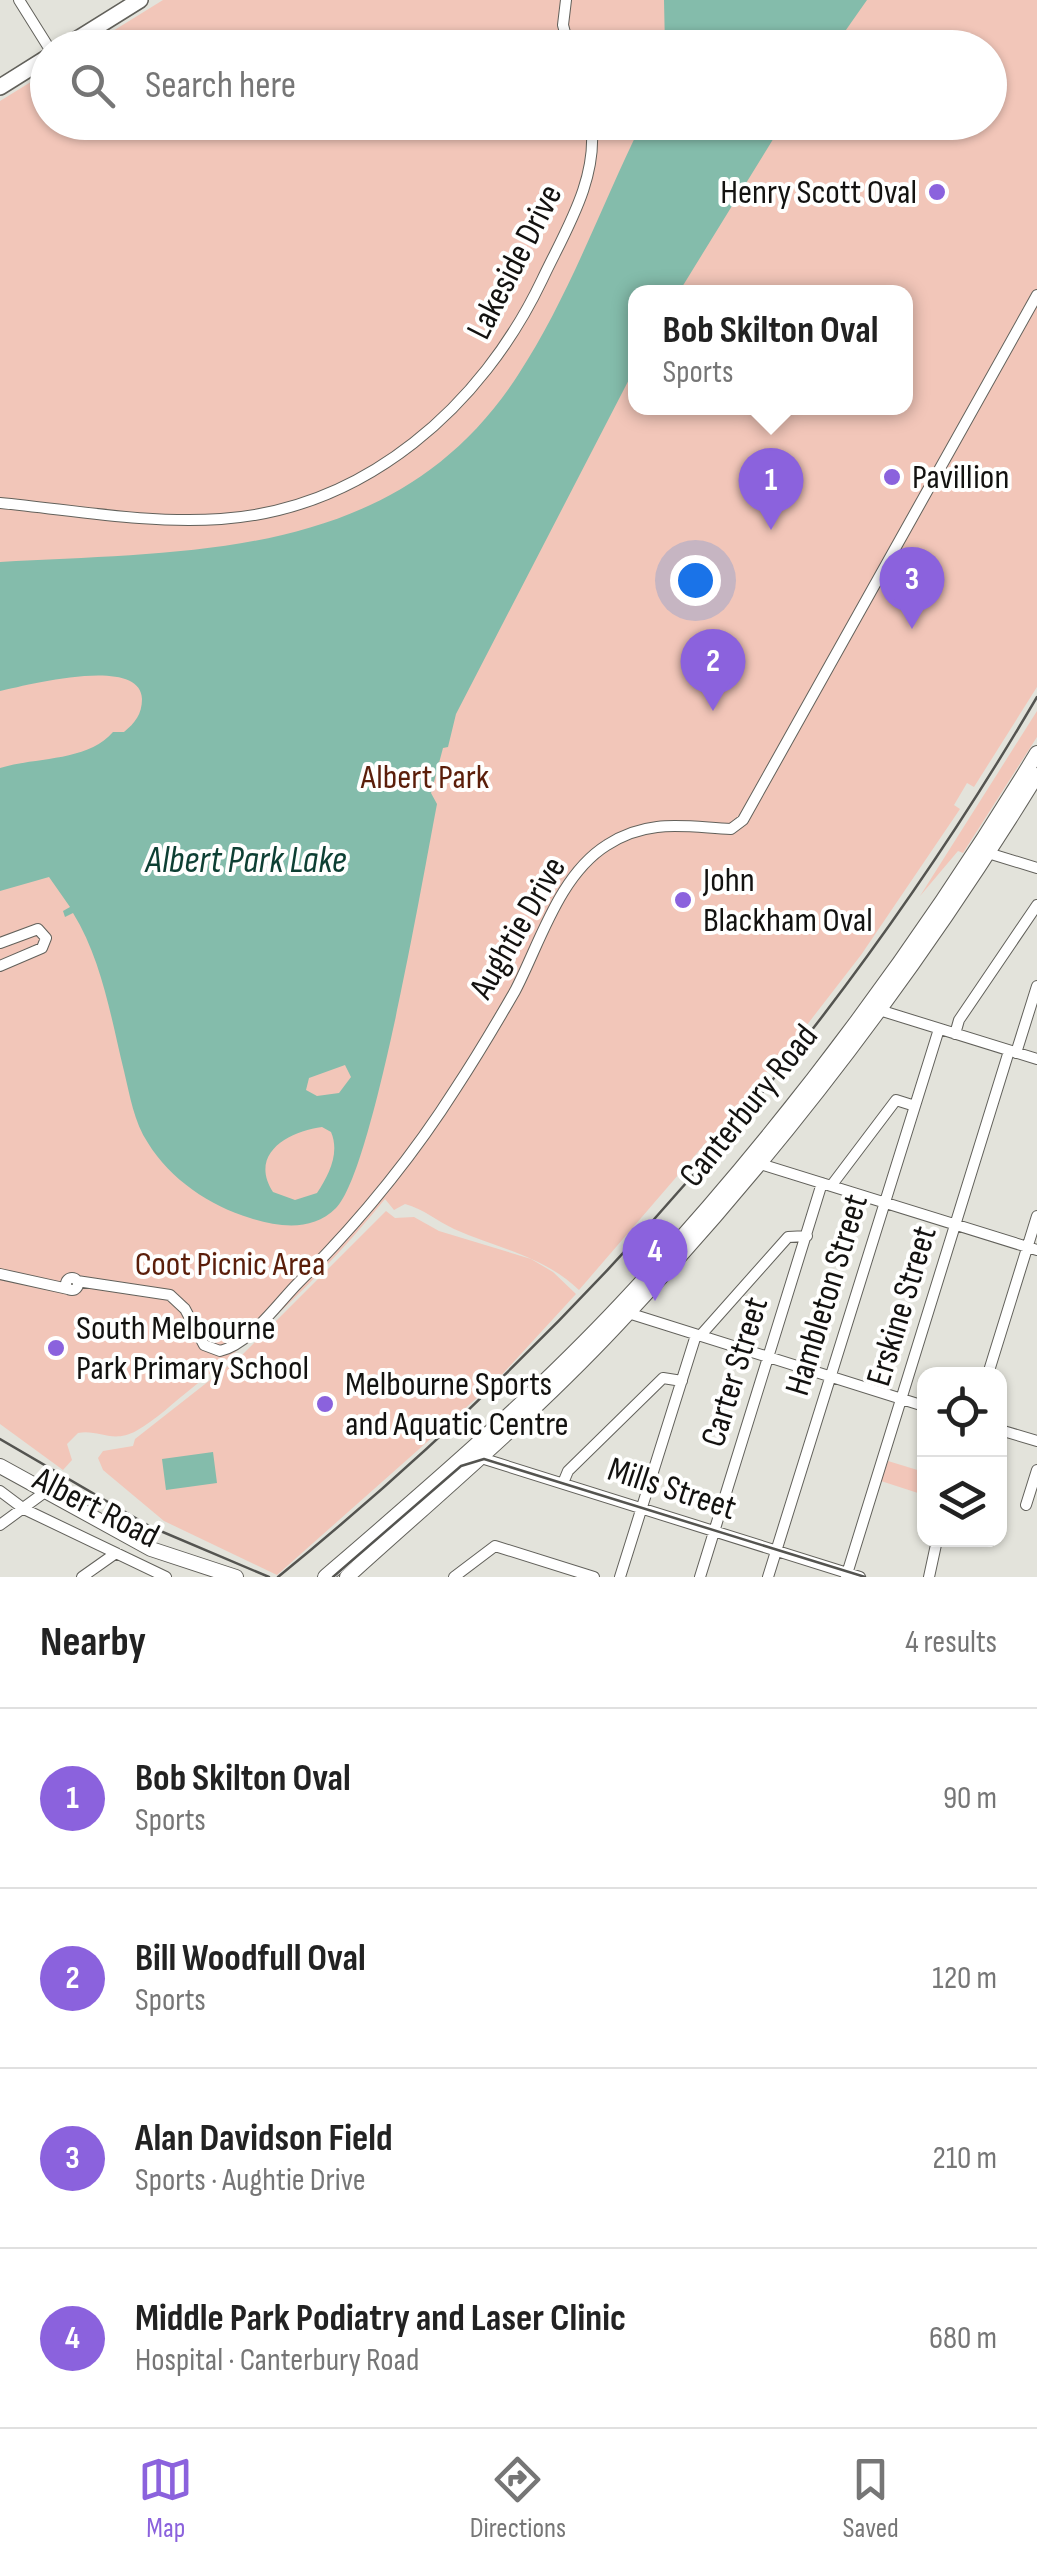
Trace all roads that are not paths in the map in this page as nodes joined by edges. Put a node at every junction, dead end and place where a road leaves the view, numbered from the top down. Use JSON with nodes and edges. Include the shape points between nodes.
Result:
{"nodes":[{"id":1,"x":19,"y":0,"type":"edge"},
{"id":2,"x":140,"y":0,"type":"edge"},
{"id":3,"x":566,"y":0,"type":"edge"},
{"id":4,"x":120,"y":5,"type":"edge"},
{"id":5,"x":38,"y":30,"type":"edge"},
{"id":6,"x":87,"y":30,"type":"edge"},
{"id":7,"x":564,"y":30,"type":"edge"},
{"id":8,"x":30,"y":68,"type":"edge"},
{"id":9,"x":0,"y":87,"type":"edge"},
{"id":10,"x":593,"y":140,"type":"edge"},
{"id":11,"x":1037,"y":296,"type":"edge"},
{"id":12,"x":0,"y":503,"type":"edge"},
{"id":13,"x":1037,"y":753,"type":"edge"},
{"id":14,"x":1037,"y":774,"type":"edge"},
{"id":15,"x":988,"y":853,"type":"junction"},
{"id":16,"x":1037,"y":868,"type":"edge"},
{"id":17,"x":1037,"y":904,"type":"edge"},
{"id":18,"x":0,"y":943,"type":"edge"},
{"id":19,"x":0,"y":966,"type":"edge"},
{"id":20,"x":1037,"y":986,"type":"edge"},
{"id":21,"x":873,"y":1008,"type":"junction"},
{"id":22,"x":939,"y":1028,"type":"junction"},
{"id":23,"x":955,"y":1034,"type":"junction"},
{"id":24,"x":1012,"y":1052,"type":"junction"},
{"id":25,"x":1037,"y":1059,"type":"edge"},
{"id":26,"x":915,"y":1106,"type":"junction"},
{"id":27,"x":752,"y":1162,"type":"junction"},
{"id":28,"x":826,"y":1184,"type":"junction"},
{"id":29,"x":884,"y":1202,"type":"junction"},
{"id":30,"x":1037,"y":1216,"type":"edge"},
{"id":31,"x":956,"y":1224,"type":"junction"},
{"id":32,"x":807,"y":1236,"type":"junction"},
{"id":33,"x":1032,"y":1249,"type":"edge"},
{"id":34,"x":0,"y":1274,"type":"edge"},
{"id":35,"x":624,"y":1310,"type":"junction"},
{"id":36,"x":698,"y":1336,"type":"junction"},
{"id":37,"x":768,"y":1358,"type":"junction"},
{"id":38,"x":990,"y":1367,"type":"edge"},
{"id":39,"x":830,"y":1377,"type":"junction"},
{"id":40,"x":682,"y":1381,"type":"junction"},
{"id":41,"x":901,"y":1399,"type":"junction"},
{"id":42,"x":917,"y":1404,"type":"edge"},
{"id":43,"x":1007,"y":1432,"type":"edge"},
{"id":44,"x":1037,"y":1441,"type":"edge"},
{"id":45,"x":474,"y":1455,"type":"junction"},
{"id":46,"x":0,"y":1466,"type":"edge"},
{"id":47,"x":1037,"y":1470,"type":"edge"},
{"id":48,"x":563,"y":1484,"type":"junction"},
{"id":49,"x":0,"y":1491,"type":"edge"},
{"id":50,"x":45,"y":1492,"type":"junction"},
{"id":51,"x":1026,"y":1506,"type":"dead end"},
{"id":52,"x":24,"y":1508,"type":"junction"},
{"id":53,"x":642,"y":1508,"type":"junction"},
{"id":54,"x":0,"y":1525,"type":"edge"},
{"id":55,"x":714,"y":1531,"type":"junction"},
{"id":56,"x":934,"y":1547,"type":"edge"},
{"id":57,"x":152,"y":1548,"type":"junction"},
{"id":58,"x":776,"y":1551,"type":"junction"},
{"id":59,"x":116,"y":1553,"type":"junction"},
{"id":60,"x":847,"y":1575,"type":"edge"},
{"id":61,"x":82,"y":1577,"type":"edge"},
{"id":62,"x":166,"y":1577,"type":"edge"},
{"id":63,"x":204,"y":1577,"type":"edge"},
{"id":64,"x":236,"y":1577,"type":"edge"},
{"id":65,"x":324,"y":1577,"type":"edge"},
{"id":66,"x":346,"y":1577,"type":"edge"},
{"id":67,"x":454,"y":1577,"type":"edge"},
{"id":68,"x":594,"y":1577,"type":"edge"},
{"id":69,"x":620,"y":1577,"type":"edge"},
{"id":70,"x":700,"y":1577,"type":"edge"},
{"id":71,"x":768,"y":1577,"type":"edge"},
{"id":72,"x":860,"y":1577,"type":"edge"},
{"id":73,"x":925,"y":1577,"type":"edge"}],
"edges":[{"from":1,"to":5,"type":"street"},
{"from":2,"to":4,"type":"highway"},
{"from":3,"to":7,"type":"street"},
{"from":4,"to":6,"type":"highway"},
{"from":8,"to":9,"type":"highway"},
{"from":10,"to":12,"type":"street","name":"Lakeside Drive","via":[[586,185],[515,332],[460,403],[391,460],[312,498],[221,519]]},
{"from":11,"to":34,"type":"street","name":"Aughtie Drive","via":[[740,824],[648,828],[589,859],[454,1092],[394,1176],[232,1348],[208,1348],[186,1308],[170,1295]]},
{"from":13,"to":21,"type":"main road","name":"Canterbury Road"},
{"from":14,"to":15,"type":"main road","name":"Canterbury Road"},
{"from":15,"to":16,"type":"street"},
{"from":15,"to":21,"type":"main road","name":"Canterbury Road"},
{"from":17,"to":23,"type":"street"},
{"from":18,"to":19,"type":"street","via":[[38,929],[46,938],[42,948]]},
{"from":20,"to":24,"type":"street","name":"Erskine Street"},
{"from":21,"to":22,"type":"street"},
{"from":21,"to":27,"type":"main road","name":"Canterbury Road"},
{"from":22,"to":23,"type":"street"},
{"from":22,"to":26,"type":"street","name":"Hambleton Street"},
{"from":23,"to":24,"type":"street"},
{"from":24,"to":25,"type":"street"},
{"from":24,"to":31,"type":"street","name":"Erskine Street"},
{"from":26,"to":28,"type":"street","via":[[896,1100]]},
{"from":26,"to":29,"type":"street","name":"Hambleton Street"},
{"from":27,"to":28,"type":"street"},
{"from":27,"to":35,"type":"main road","name":"Canterbury Road"},
{"from":28,"to":29,"type":"street"},
{"from":28,"to":32,"type":"street","name":"Carter Street"},
{"from":29,"to":31,"type":"street"},
{"from":29,"to":39,"type":"street","name":"Hambleton Street"},
{"from":30,"to":33,"type":"street"},
{"from":31,"to":33,"type":"street"},
{"from":31,"to":41,"type":"street","name":"Erskine Street"},
{"from":32,"to":36,"type":"street","via":[[788,1237]]},
{"from":32,"to":37,"type":"street","name":"Carter Street"},
{"from":33,"to":38,"type":"street"},
{"from":35,"to":36,"type":"street"},
{"from":35,"to":45,"type":"main road","name":"Canterbury Road"},
{"from":36,"to":37,"type":"street"},
{"from":36,"to":40,"type":"street"},
{"from":37,"to":39,"type":"street"},
{"from":37,"to":55,"type":"street","name":"Carter Street"},
{"from":39,"to":41,"type":"street"},
{"from":39,"to":58,"type":"street","name":"Hambleton Street"},
{"from":40,"to":48,"type":"street","via":[[663,1378],[568,1470]]},
{"from":40,"to":53,"type":"street"},
{"from":41,"to":42,"type":"street"},
{"from":41,"to":60,"type":"street","name":"Erskine Street"},
{"from":43,"to":44,"type":"street"},
{"from":45,"to":48,"type":"street","name":"Mills Street"},
{"from":45,"to":65,"type":"main road","name":"Canterbury Road"},
{"from":45,"to":66,"type":"main road","name":"Canterbury Road"},
{"from":46,"to":50,"type":"main road","name":"Albert Road"},
{"from":47,"to":51,"type":"street"},
{"from":48,"to":53,"type":"street","name":"Mills Street"},
{"from":49,"to":52,"type":"street","name":"Albert Road"},
{"from":50,"to":52,"type":"street"},
{"from":50,"to":57,"type":"main road","name":"Albert Road"},
{"from":52,"to":54,"type":"street"},
{"from":52,"to":59,"type":"street","name":"Albert Road"},
{"from":53,"to":55,"type":"street","name":"Mills Street"},
{"from":53,"to":69,"type":"street"},
{"from":55,"to":58,"type":"street","name":"Mills Street"},
{"from":55,"to":70,"type":"street","name":"Carter Street"},
{"from":56,"to":73,"type":"street"},
{"from":57,"to":63,"type":"main road","name":"Albert Road","via":[[156,1557]]},
{"from":57,"to":64,"type":"main road","name":"Albert Road"},
{"from":58,"to":60,"type":"street","name":"Mills Street"},
{"from":58,"to":71,"type":"street","name":"Hambleton Street"},
{"from":59,"to":61,"type":"street"},
{"from":59,"to":62,"type":"street","name":"Albert Road"},
{"from":60,"to":72,"type":"street","name":"Mills Street"},
{"from":67,"to":68,"type":"street","via":[[495,1546]]}]}
